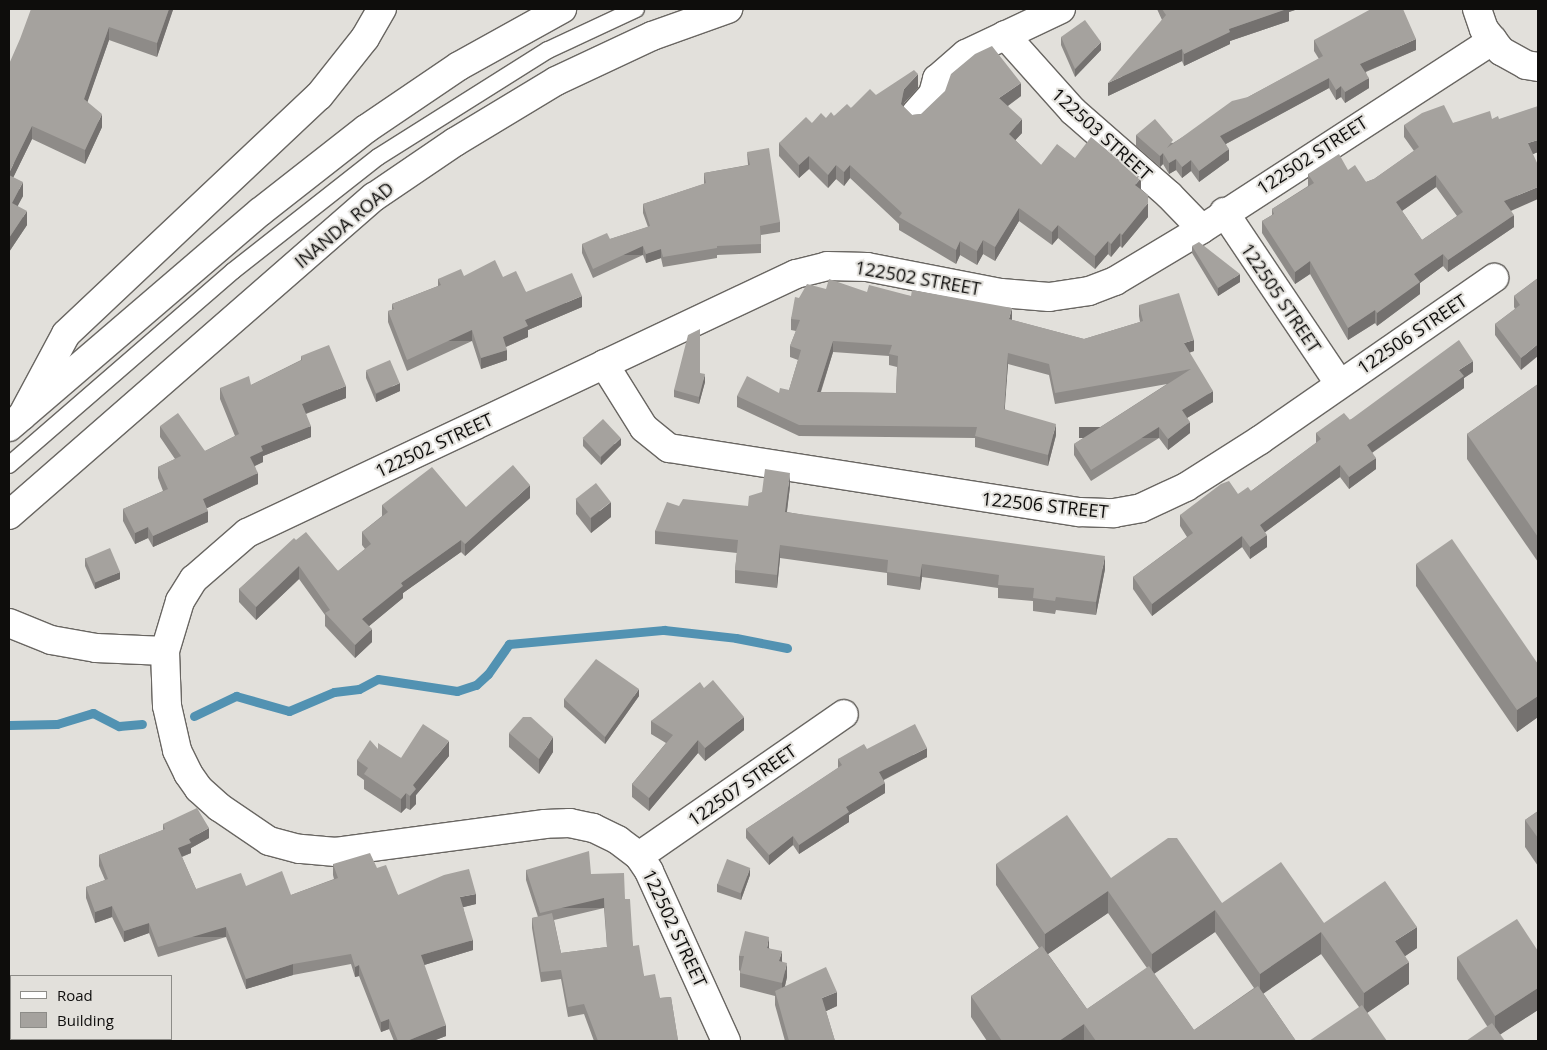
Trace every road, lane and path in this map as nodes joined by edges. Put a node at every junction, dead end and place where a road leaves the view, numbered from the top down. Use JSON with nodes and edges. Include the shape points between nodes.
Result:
{"nodes":[{"id":1,"x":382,"y":9,"type":"edge"},
{"id":2,"x":562,"y":9,"type":"edge"},
{"id":3,"x":636,"y":9,"type":"edge"},
{"id":4,"x":728,"y":9,"type":"edge"},
{"id":5,"x":1061,"y":9,"type":"edge"},
{"id":6,"x":1477,"y":9,"type":"edge"},
{"id":7,"x":1006,"y":35,"type":"junction"},
{"id":8,"x":1493,"y":40,"type":"junction"},
{"id":9,"x":1538,"y":67,"type":"edge"},
{"id":10,"x":916,"y":113,"type":"edge"},
{"id":11,"x":1224,"y":212,"type":"junction"},
{"id":12,"x":1202,"y":229,"type":"junction"},
{"id":13,"x":1494,"y":278,"type":"dead end"},
{"id":14,"x":604,"y":364,"type":"junction"},
{"id":15,"x":1339,"y":383,"type":"junction"},
{"id":16,"x":16,"y":422,"type":"edge"},
{"id":17,"x":9,"y":465,"type":"edge"},
{"id":18,"x":9,"y":515,"type":"edge"},
{"id":19,"x":9,"y":623,"type":"edge"},
{"id":20,"x":165,"y":651,"type":"junction"},
{"id":21,"x":844,"y":714,"type":"dead end"},
{"id":22,"x":639,"y":856,"type":"junction"},
{"id":23,"x":726,"y":1041,"type":"edge"}],
"edges":[{"from":1,"to":16,"type":"street","via":[[365,38],[319,96],[66,334]]},
{"from":2,"to":16,"type":"street","via":[[459,66],[366,129],[260,212]]},
{"from":3,"to":17,"type":"lane","via":[[548,50],[378,157],[233,271]]},
{"from":4,"to":18,"type":"street","name":"INANDA ROAD","via":[[652,36],[556,81],[455,142],[374,197]]},
{"from":5,"to":7,"type":"street"},
{"from":6,"to":8,"type":"street","via":[[1484,29]]},
{"from":7,"to":10,"type":"street","via":[[955,62],[937,79],[934,94]]},
{"from":7,"to":12,"type":"street","name":"122503 STREET","via":[[1072,111],[1169,194]]},
{"from":8,"to":9,"type":"street","via":[[1501,51],[1526,65]]},
{"from":8,"to":11,"type":"street","name":"122502 STREET"},
{"from":11,"to":12,"type":"street","name":"122502 STREET"},
{"from":11,"to":15,"type":"street","name":"122505 STREET"},
{"from":12,"to":14,"type":"street","name":"122502 STREET","via":[[1115,281],[1071,295],[1001,293],[867,267],[827,266],[796,274]]},
{"from":13,"to":15,"type":"street","name":"122506 STREET"},
{"from":14,"to":15,"type":"street","name":"122506 STREET","via":[[644,428],[669,448],[1088,512],[1114,513],[1164,500],[1260,440]]},
{"from":14,"to":20,"type":"street","name":"122502 STREET","via":[[247,533],[194,579],[180,601]]},
{"from":19,"to":20,"type":"street","via":[[51,640],[96,648]]},
{"from":20,"to":22,"type":"street","name":"122502 STREET","via":[[166,706],[188,773],[199,789],[219,807],[269,841],[299,849],[336,852],[493,829],[570,823],[593,828],[618,840]]},
{"from":21,"to":22,"type":"street","name":"122507 STREET"},
{"from":22,"to":23,"type":"street","name":"122502 STREET","via":[[668,908]]}]}
